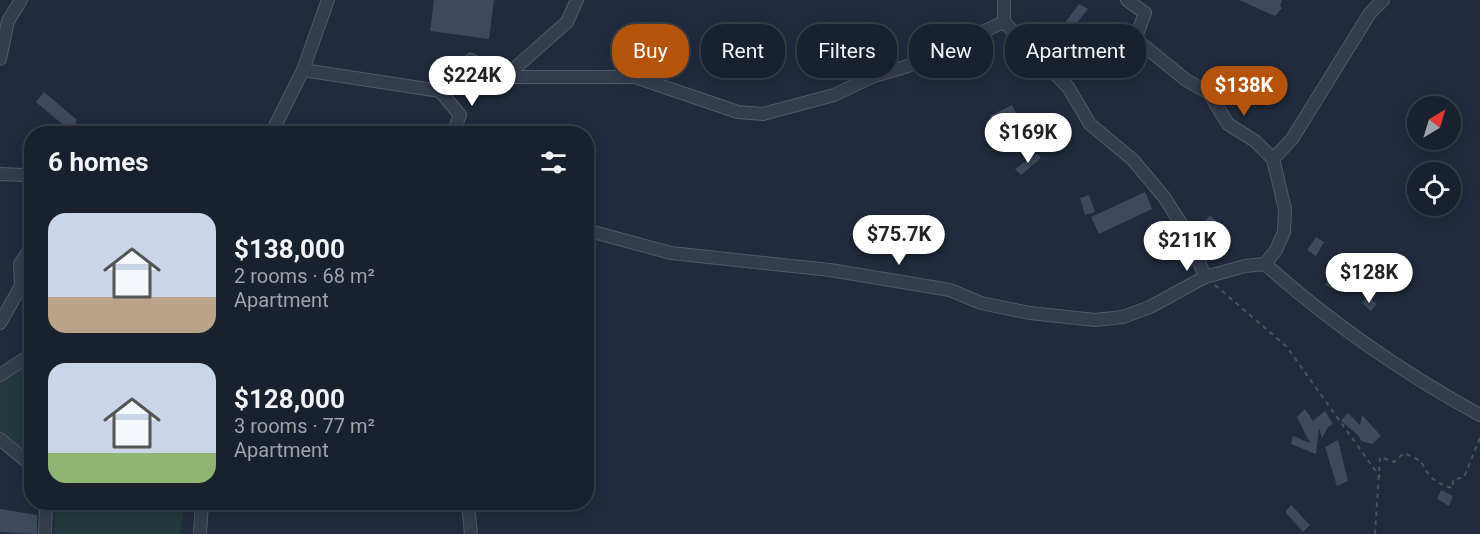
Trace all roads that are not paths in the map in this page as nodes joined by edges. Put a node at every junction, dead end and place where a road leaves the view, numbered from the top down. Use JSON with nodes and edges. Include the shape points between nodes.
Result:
{"nodes":[{"id":1,"x":21,"y":0,"type":"edge"},
{"id":2,"x":328,"y":0,"type":"edge"},
{"id":3,"x":577,"y":0,"type":"edge"},
{"id":4,"x":1004,"y":0,"type":"edge"},
{"id":5,"x":1127,"y":0,"type":"edge"},
{"id":6,"x":1383,"y":0,"type":"edge"},
{"id":7,"x":1004,"y":22,"type":"junction"},
{"id":8,"x":0,"y":59,"type":"edge"},
{"id":9,"x":303,"y":70,"type":"junction"},
{"id":10,"x":505,"y":76,"type":"junction"},
{"id":11,"x":440,"y":91,"type":"junction"},
{"id":12,"x":275,"y":126,"type":"edge"},
{"id":13,"x":456,"y":126,"type":"edge"},
{"id":14,"x":1273,"y":159,"type":"junction"},
{"id":15,"x":0,"y":174,"type":"edge"},
{"id":16,"x":24,"y":176,"type":"edge"},
{"id":17,"x":594,"y":232,"type":"edge"},
{"id":18,"x":24,"y":258,"type":"edge"},
{"id":19,"x":1265,"y":264,"type":"junction"},
{"id":20,"x":1205,"y":277,"type":"junction"},
{"id":21,"x":0,"y":323,"type":"edge"},
{"id":22,"x":24,"y":359,"type":"edge"},
{"id":23,"x":0,"y":375,"type":"edge"},
{"id":24,"x":1480,"y":415,"type":"edge"},
{"id":25,"x":0,"y":439,"type":"edge"},
{"id":26,"x":24,"y":459,"type":"edge"},
{"id":27,"x":46,"y":510,"type":"edge"},
{"id":28,"x":202,"y":510,"type":"edge"},
{"id":29,"x":469,"y":510,"type":"edge"},
{"id":30,"x":45,"y":534,"type":"edge"},
{"id":31,"x":200,"y":534,"type":"edge"},
{"id":32,"x":471,"y":534,"type":"edge"}],
"edges":[{"from":1,"to":8,"type":"street","via":[[8,21]]},
{"from":2,"to":9,"type":"street"},
{"from":3,"to":10,"type":"street","via":[[567,22]]},
{"from":4,"to":7,"type":"street"},
{"from":5,"to":14,"type":"street","via":[[1145,13],[1138,41],[1186,80],[1209,93],[1228,124],[1255,141]]},
{"from":6,"to":14,"type":"street","via":[[1370,13],[1292,139]]},
{"from":7,"to":10,"type":"street","via":[[834,95],[763,114],[738,112],[635,77]]},
{"from":7,"to":20,"type":"street","via":[[1068,87],[1090,124],[1133,160],[1164,197],[1189,236]]},
{"from":9,"to":11,"type":"street"},
{"from":9,"to":12,"type":"street"},
{"from":10,"to":11,"type":"street","via":[[471,60]]},
{"from":11,"to":13,"type":"street","via":[[460,116]]},
{"from":14,"to":19,"type":"street","via":[[1285,209],[1284,232]]},
{"from":15,"to":16,"type":"street"},
{"from":17,"to":20,"type":"street","via":[[671,253],[830,270],[950,290],[981,303],[1030,313],[1095,320],[1123,317],[1150,307]]},
{"from":18,"to":21,"type":"street","via":[[20,264],[21,286]]},
{"from":19,"to":20,"type":"street"},
{"from":19,"to":24,"type":"street","via":[[1298,294],[1405,372]]},
{"from":22,"to":23,"type":"street"},
{"from":25,"to":26,"type":"street"},
{"from":27,"to":30,"type":"street"},
{"from":28,"to":31,"type":"street"},
{"from":29,"to":32,"type":"street"}]}
